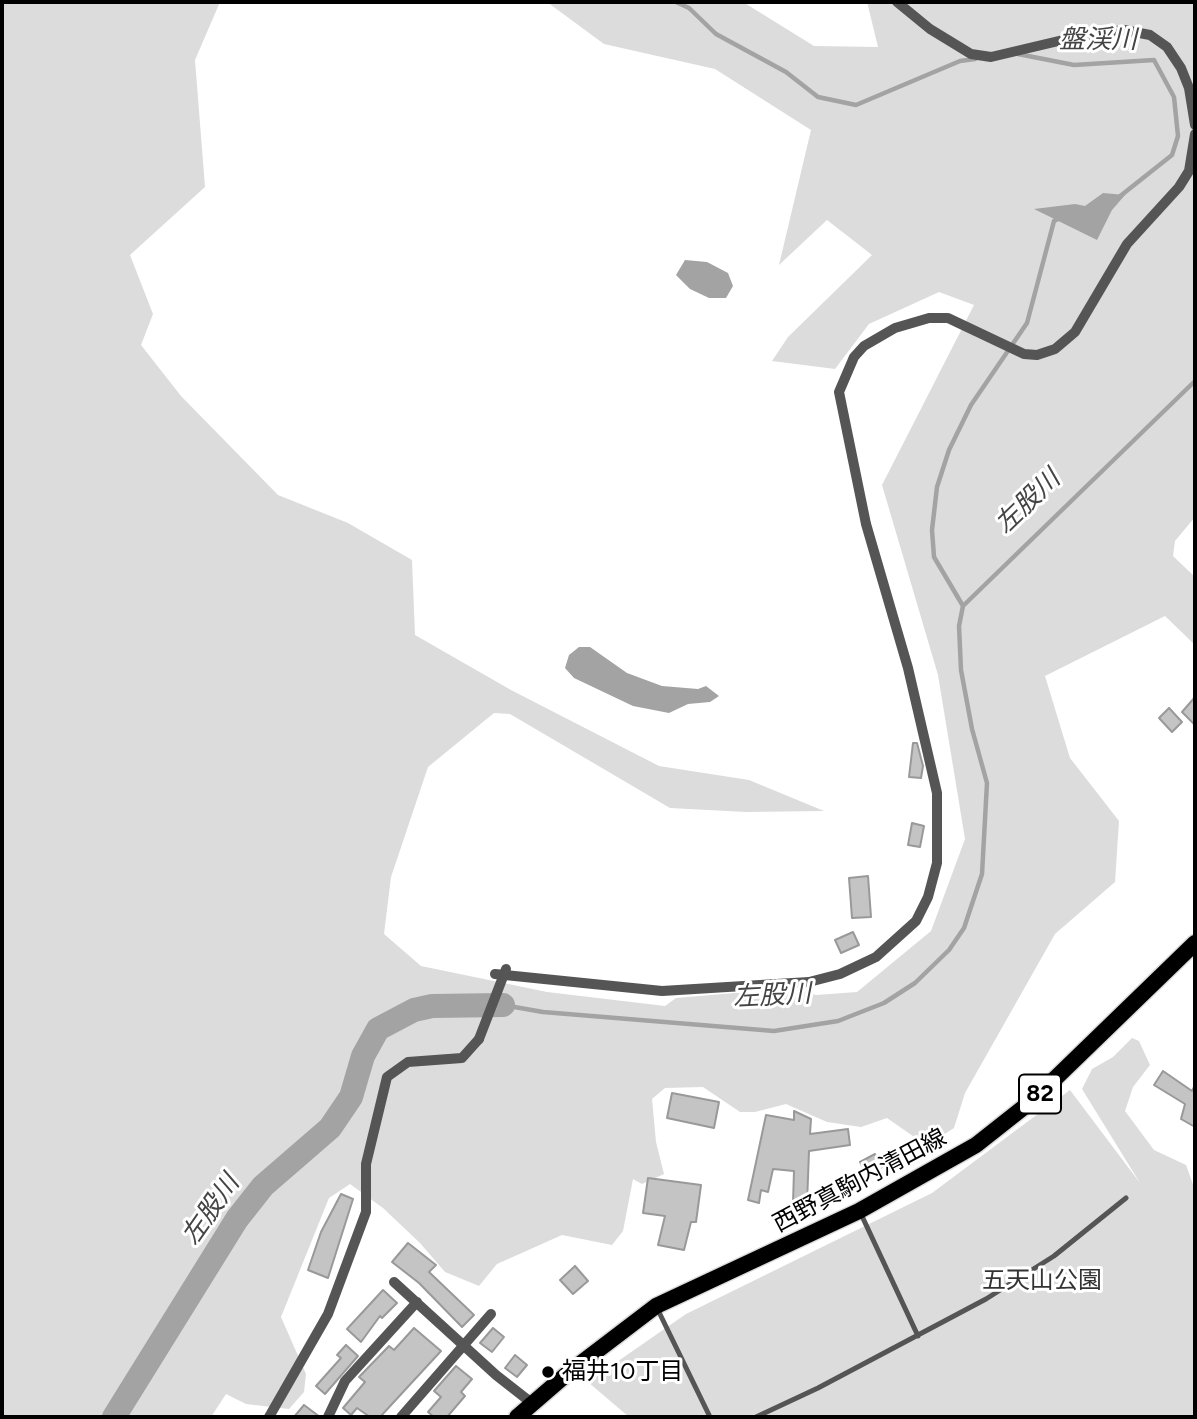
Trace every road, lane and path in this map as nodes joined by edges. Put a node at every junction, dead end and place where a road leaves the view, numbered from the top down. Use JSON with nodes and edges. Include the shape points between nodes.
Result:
{"nodes":[{"id":1,"x":897,"y":2,"type":"edge"},
{"id":2,"x":1195,"y":125,"type":"edge"},
{"id":3,"x":1195,"y":134,"type":"edge"},
{"id":4,"x":1195,"y":943,"type":"edge"},
{"id":5,"x":1126,"y":1198,"type":"dead end"},
{"id":6,"x":859,"y":1211,"type":"junction"},
{"id":7,"x":394,"y":1282,"type":"dead end"},
{"id":8,"x":417,"y":1302,"type":"junction"},
{"id":9,"x":656,"y":1306,"type":"junction"},
{"id":10,"x":491,"y":1314,"type":"dead end"},
{"id":11,"x":918,"y":1336,"type":"junction"},
{"id":12,"x":462,"y":1345,"type":"junction"},
{"id":13,"x":533,"y":1404,"type":"junction"},
{"id":14,"x":269,"y":1417,"type":"edge"},
{"id":15,"x":328,"y":1417,"type":"edge"},
{"id":16,"x":401,"y":1417,"type":"edge"},
{"id":17,"x":517,"y":1417,"type":"edge"},
{"id":18,"x":710,"y":1417,"type":"edge"},
{"id":19,"x":756,"y":1417,"type":"edge"}],
"edges":[{"from":1,"to":2,"type":"street","via":[[971,54],[991,57],[1084,35],[1124,30],[1150,35],[1167,47],[1181,68]]},
{"from":3,"to":14,"type":"street","bridge":true,"via":[[1189,171],[1179,187],[1127,244],[1075,332],[1055,349],[1024,354],[948,318],[929,318],[895,328],[864,346],[839,392],[866,524],[908,668],[937,793],[937,863],[916,921],[876,957],[809,982],[662,991],[501,971],[479,1040],[461,1058],[408,1062],[387,1077],[366,1164],[366,1212],[328,1314]]},
{"from":4,"to":6,"type":"main road","name":"西野真駒内清田線","number":"82","via":[[1033,1100],[976,1145]]},
{"from":5,"to":11,"type":"lane","via":[[1054,1256]]},
{"from":6,"to":9,"type":"main road","name":"西野真駒内清田線","number":"82"},
{"from":6,"to":11,"type":"lane"},
{"from":7,"to":8,"type":"street"},
{"from":8,"to":12,"type":"street"},
{"from":8,"to":15,"type":"street","via":[[345,1381]]},
{"from":9,"to":13,"type":"main road","name":"西野真駒内清田線","number":"82"},
{"from":9,"to":18,"type":"lane"},
{"from":10,"to":12,"type":"street"},
{"from":11,"to":19,"type":"lane"},
{"from":12,"to":13,"type":"street"},
{"from":12,"to":16,"type":"street"},
{"from":13,"to":17,"type":"main road","name":"西野真駒内清田線","number":"82"}]}
